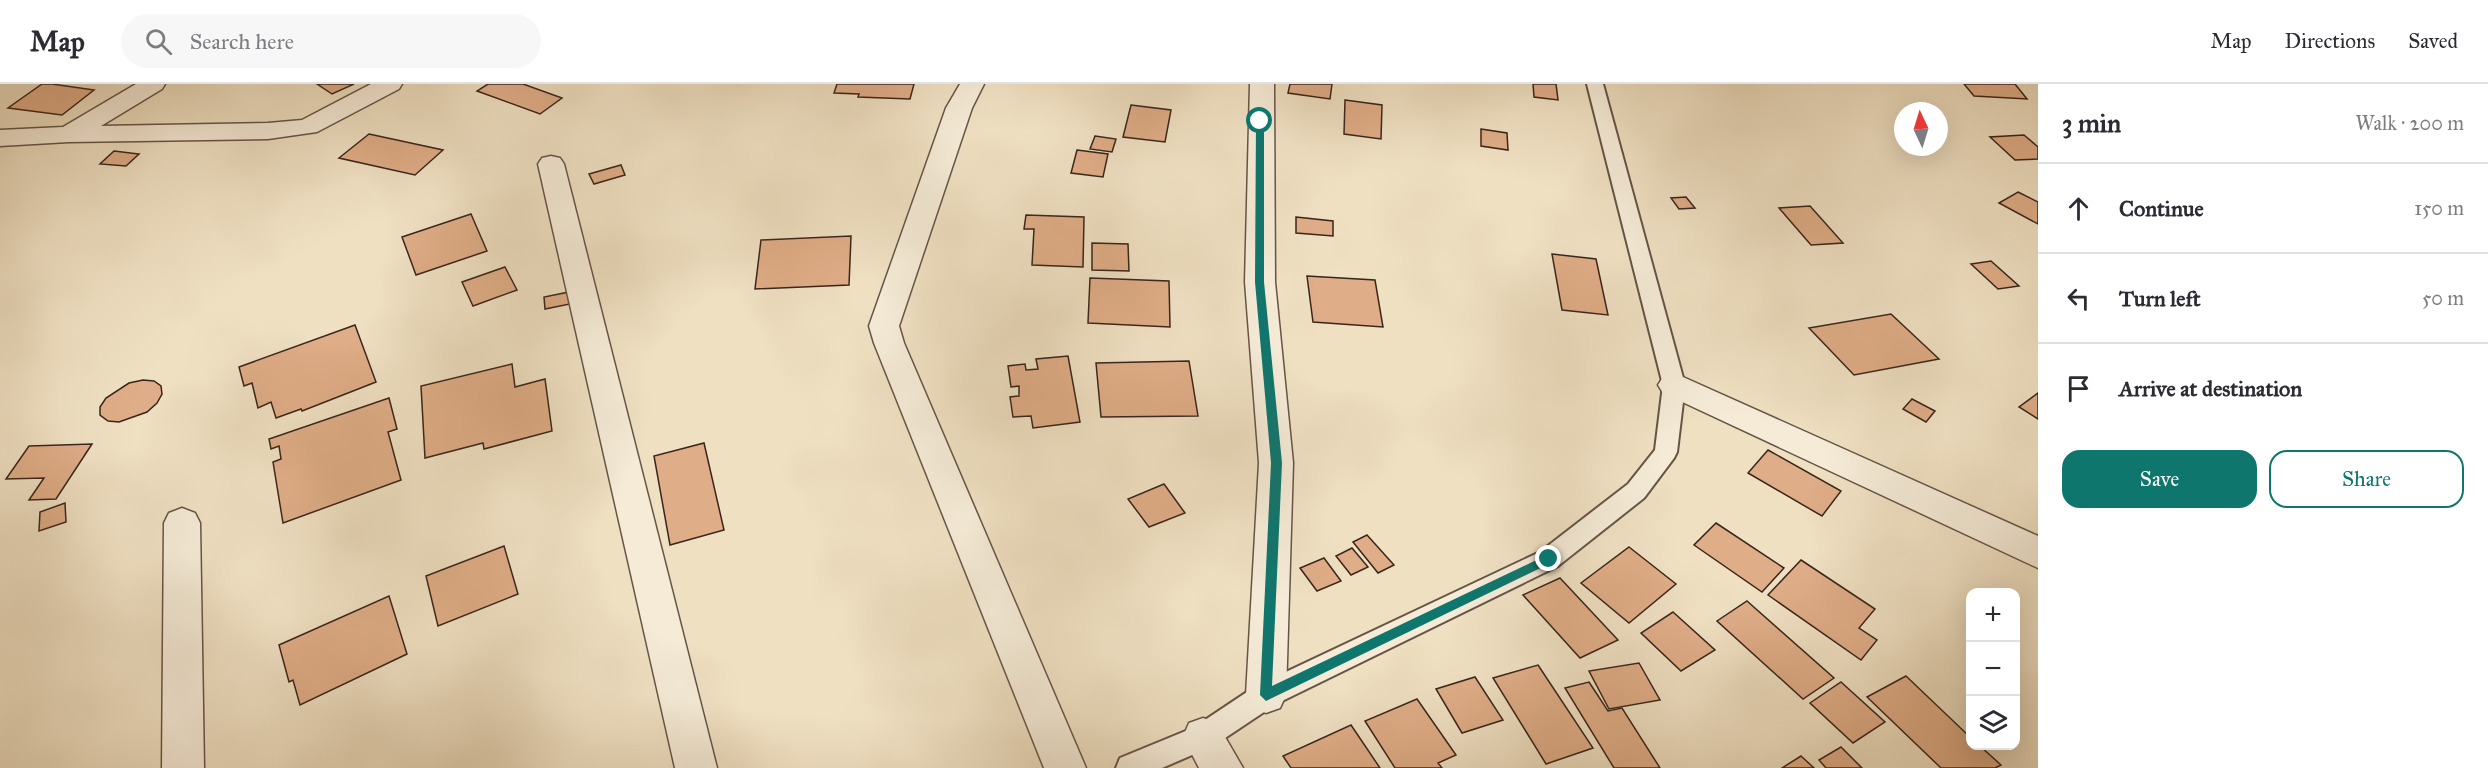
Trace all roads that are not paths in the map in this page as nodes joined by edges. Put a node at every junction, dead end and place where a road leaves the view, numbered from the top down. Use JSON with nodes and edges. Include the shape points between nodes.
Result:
{"nodes":[{"id":1,"x":153,"y":84,"type":"edge"},
{"id":2,"x":390,"y":84,"type":"edge"},
{"id":3,"x":972,"y":84,"type":"edge"},
{"id":4,"x":1262,"y":84,"type":"edge"},
{"id":5,"x":1595,"y":84,"type":"edge"},
{"id":6,"x":69,"y":134,"type":"junction"},
{"id":7,"x":0,"y":138,"type":"edge"},
{"id":8,"x":551,"y":164,"type":"dead end"},
{"id":9,"x":1674,"y":385,"type":"junction"},
{"id":10,"x":182,"y":523,"type":"dead end"},
{"id":11,"x":2038,"y":553,"type":"edge"},
{"id":12,"x":1266,"y":695,"type":"junction"},
{"id":13,"x":1213,"y":753,"type":"edge"},
{"id":14,"x":183,"y":768,"type":"edge"},
{"id":15,"x":696,"y":768,"type":"edge"},
{"id":16,"x":1065,"y":768,"type":"edge"},
{"id":17,"x":1130,"y":768,"type":"edge"}],
"edges":[{"from":1,"to":6,"type":"street"},
{"from":2,"to":6,"type":"street","via":[[308,127]]},
{"from":3,"to":16,"type":"street","via":[[959,108],[884,326]]},
{"from":4,"to":12,"type":"street","via":[[1260,282],[1276,463]]},
{"from":5,"to":9,"type":"lane"},
{"from":6,"to":7,"type":"street"},
{"from":8,"to":15,"type":"street"},
{"from":9,"to":11,"type":"street"},
{"from":9,"to":12,"type":"lane","via":[[1666,452],[1636,491],[1549,559]]},
{"from":10,"to":14,"type":"street"},
{"from":12,"to":13,"type":"lane"},
{"from":13,"to":17,"type":"lane"}]}
